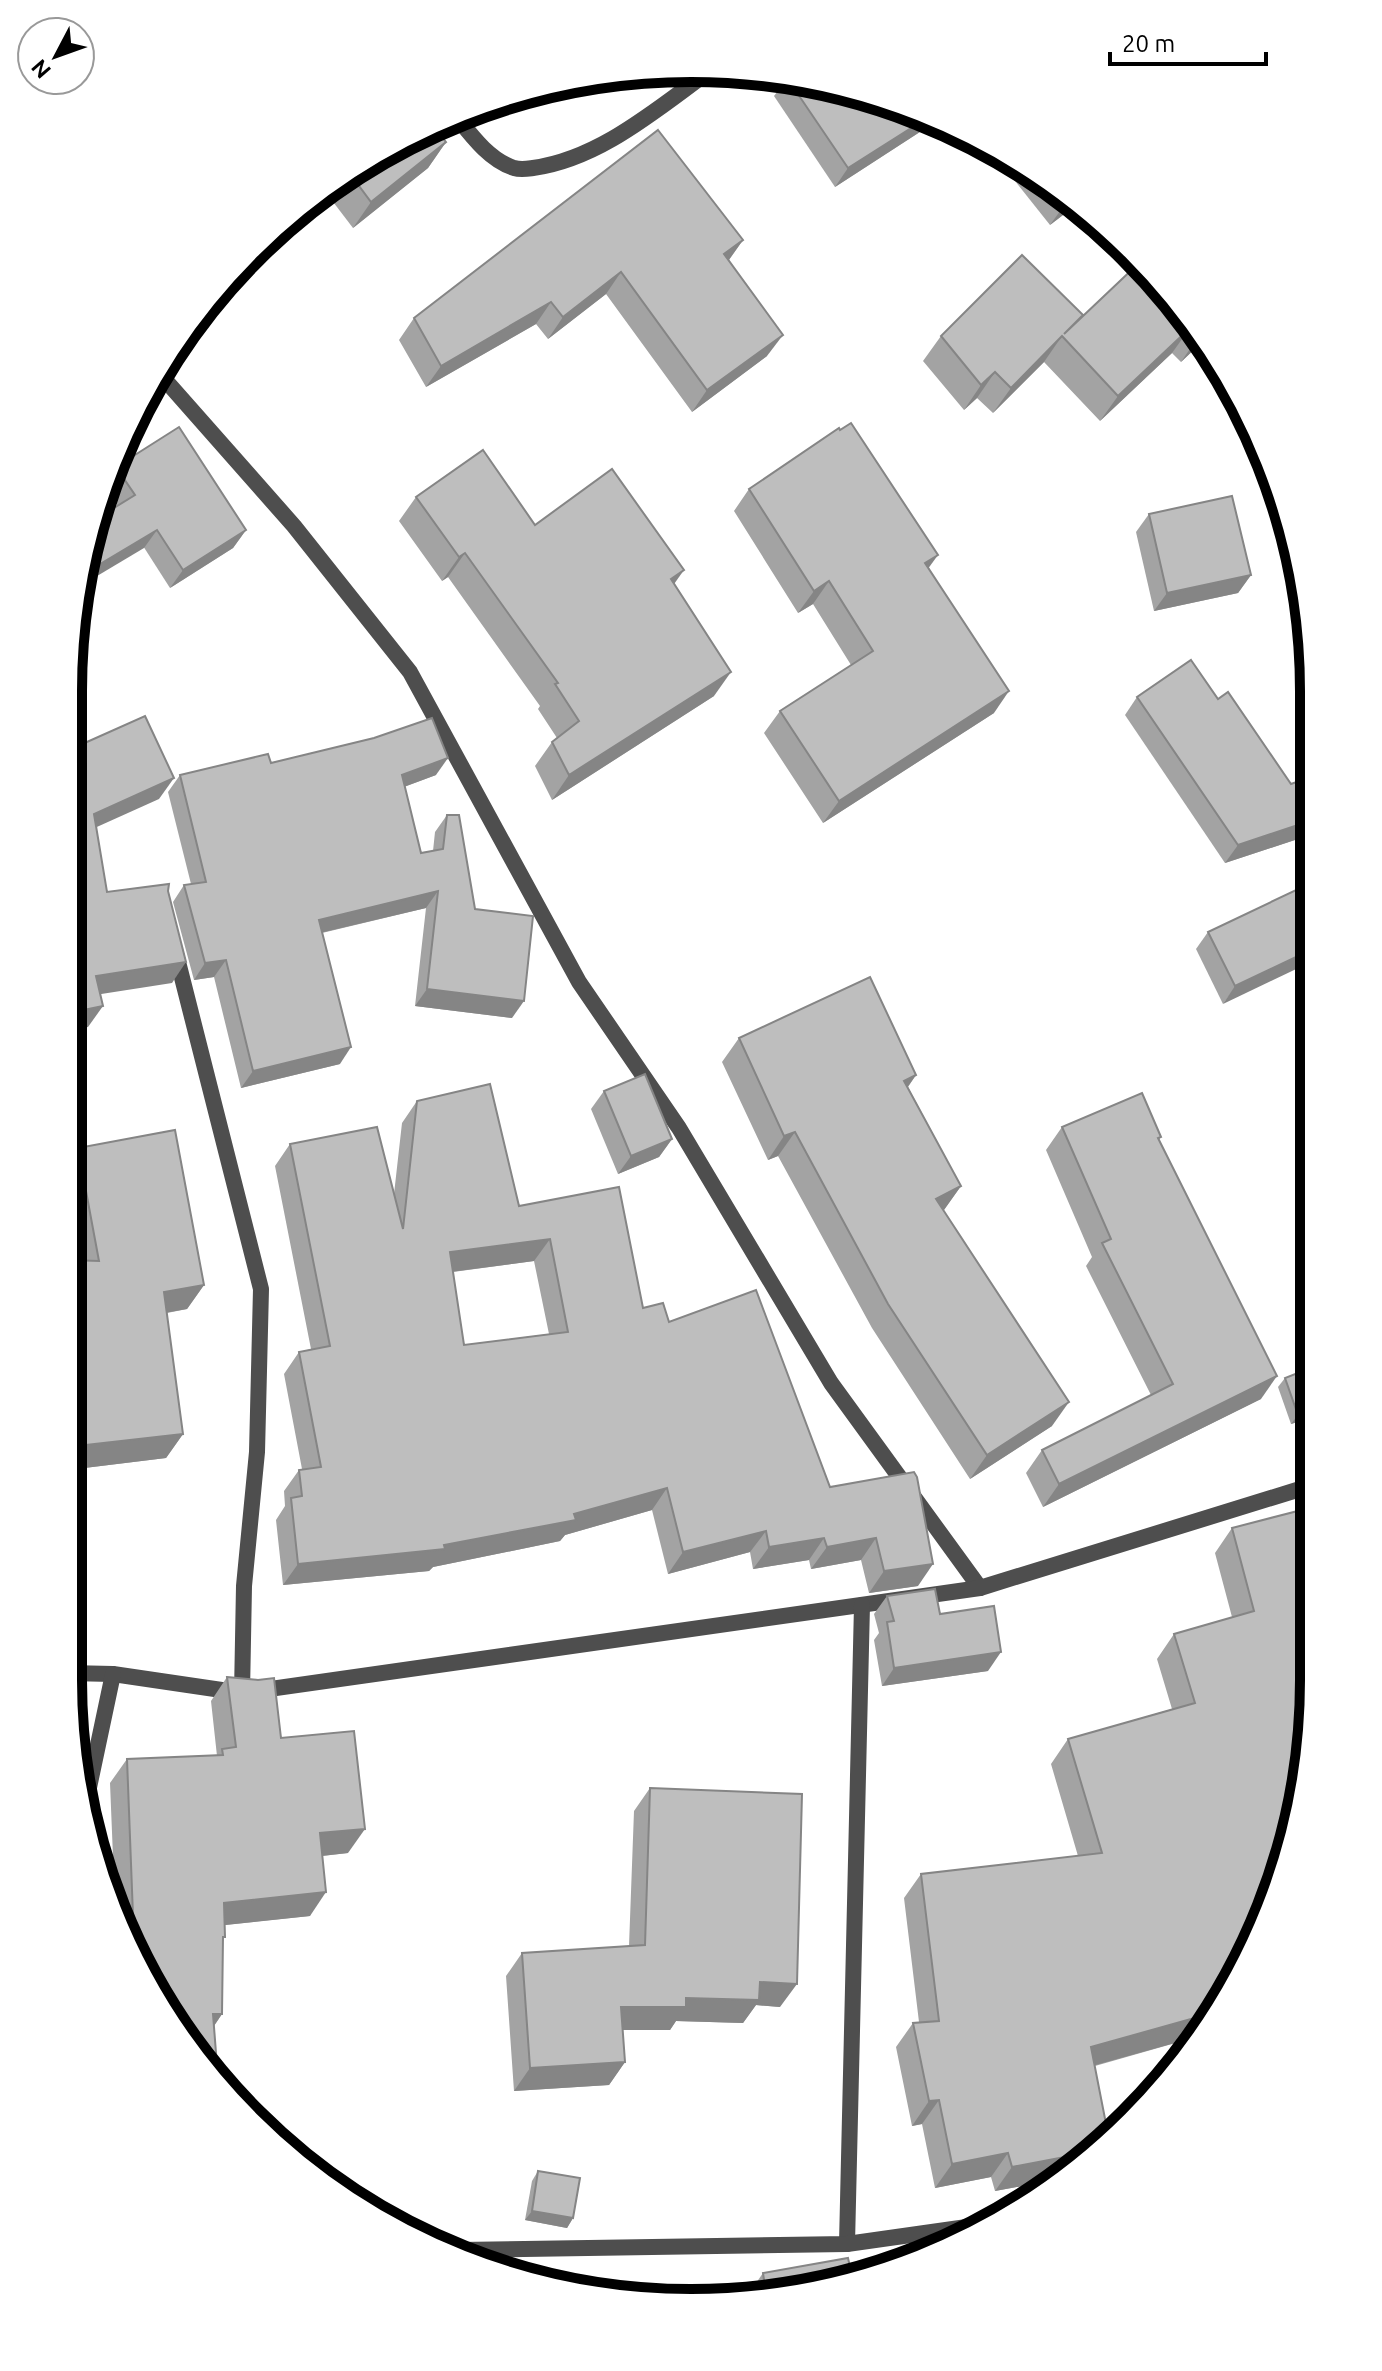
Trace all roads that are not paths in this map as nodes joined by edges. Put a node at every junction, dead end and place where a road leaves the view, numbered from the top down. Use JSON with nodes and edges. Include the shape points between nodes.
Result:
{"nodes":[{"id":1,"x":694,"y":82,"type":"edge"},
{"id":2,"x":464,"y":126,"type":"edge"},
{"id":3,"x":167,"y":382,"type":"edge"},
{"id":4,"x":172,"y":938,"type":"edge"},
{"id":5,"x":1300,"y":1489,"type":"edge"},
{"id":6,"x":980,"y":1588,"type":"junction"},
{"id":7,"x":862,"y":1605,"type":"junction"},
{"id":8,"x":82,"y":1673,"type":"edge"},
{"id":9,"x":113,"y":1674,"type":"junction"},
{"id":10,"x":242,"y":1693,"type":"junction"},
{"id":11,"x":91,"y":1780,"type":"edge"},
{"id":12,"x":954,"y":2229,"type":"edge"},
{"id":13,"x":847,"y":2244,"type":"junction"},
{"id":14,"x":476,"y":2250,"type":"edge"}],
"edges":[{"from":1,"to":2,"type":"street","via":[[628,129],[550,166],[511,167],[477,143]]},
{"from":3,"to":6,"type":"street","via":[[294,526],[410,672],[579,982],[679,1128],[831,1383]]},
{"from":4,"to":10,"type":"street","via":[[261,1289]]},
{"from":5,"to":6,"type":"street"},
{"from":6,"to":7,"type":"street"},
{"from":7,"to":10,"type":"street"},
{"from":7,"to":13,"type":"street"},
{"from":8,"to":9,"type":"street"},
{"from":9,"to":10,"type":"street"},
{"from":9,"to":11,"type":"street"},
{"from":12,"to":13,"type":"street"},
{"from":13,"to":14,"type":"street"}]}
